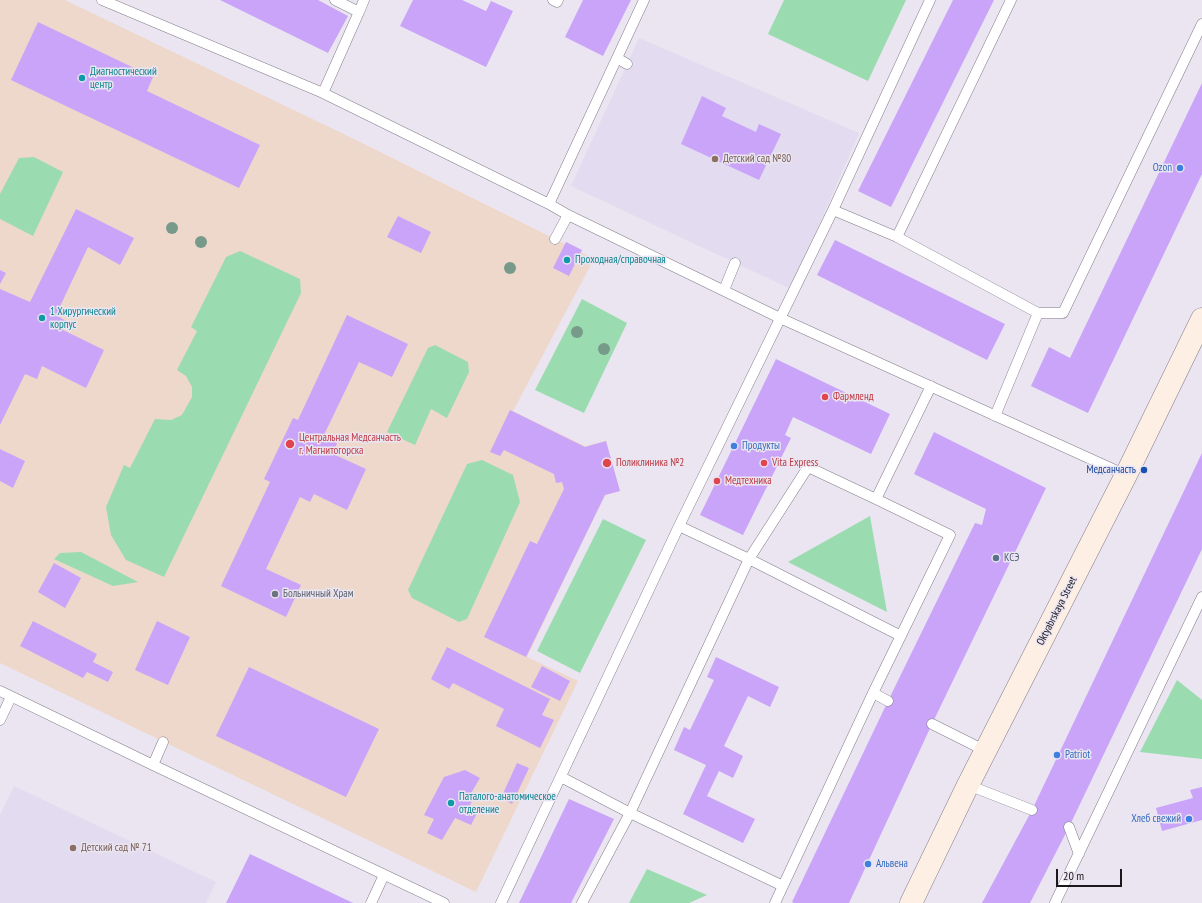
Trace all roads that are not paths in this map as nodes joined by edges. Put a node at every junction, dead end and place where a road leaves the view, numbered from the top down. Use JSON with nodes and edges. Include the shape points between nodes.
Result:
{"nodes":[{"id":1,"x":102,"y":0,"type":"edge"},
{"id":2,"x":335,"y":0,"type":"edge"},
{"id":3,"x":364,"y":0,"type":"edge"},
{"id":4,"x":553,"y":0,"type":"edge"},
{"id":5,"x":558,"y":0,"type":"edge"},
{"id":6,"x":644,"y":0,"type":"edge"},
{"id":7,"x":930,"y":0,"type":"edge"},
{"id":8,"x":1011,"y":0,"type":"edge"},
{"id":9,"x":359,"y":12,"type":"junction"},
{"id":10,"x":1202,"y":24,"type":"edge"},
{"id":11,"x":617,"y":58,"type":"junction"},
{"id":12,"x":627,"y":64,"type":"dead end"},
{"id":13,"x":323,"y":93,"type":"junction"},
{"id":14,"x":549,"y":204,"type":"junction"},
{"id":15,"x":834,"y":210,"type":"junction"},
{"id":16,"x":568,"y":215,"type":"junction"},
{"id":17,"x":897,"y":237,"type":"junction"},
{"id":18,"x":555,"y":238,"type":"dead end"},
{"id":19,"x":735,"y":263,"type":"dead end"},
{"id":20,"x":724,"y":290,"type":"junction"},
{"id":21,"x":1038,"y":313,"type":"junction"},
{"id":22,"x":780,"y":318,"type":"junction"},
{"id":23,"x":1199,"y":333,"type":"edge"},
{"id":24,"x":931,"y":386,"type":"junction"},
{"id":25,"x":995,"y":416,"type":"junction"},
{"id":26,"x":1126,"y":475,"type":"junction"},
{"id":27,"x":876,"y":499,"type":"junction"},
{"id":28,"x":679,"y":526,"type":"junction"},
{"id":29,"x":749,"y":559,"type":"junction"},
{"id":30,"x":1202,"y":597,"type":"edge"},
{"id":31,"x":901,"y":636,"type":"junction"},
{"id":32,"x":0,"y":691,"type":"edge"},
{"id":33,"x":873,"y":693,"type":"junction"},
{"id":34,"x":12,"y":697,"type":"junction"},
{"id":35,"x":888,"y":701,"type":"dead end"},
{"id":36,"x":0,"y":720,"type":"edge"},
{"id":37,"x":932,"y":724,"type":"dead end"},
{"id":38,"x":163,"y":742,"type":"dead end"},
{"id":39,"x":986,"y":751,"type":"junction"},
{"id":40,"x":153,"y":765,"type":"junction"},
{"id":41,"x":561,"y":777,"type":"junction"},
{"id":42,"x":968,"y":785,"type":"junction"},
{"id":43,"x":1032,"y":810,"type":"dead end"},
{"id":44,"x":630,"y":813,"type":"junction"},
{"id":45,"x":1070,"y":827,"type":"dead end"},
{"id":46,"x":1079,"y":854,"type":"junction"},
{"id":47,"x":384,"y":874,"type":"junction"},
{"id":48,"x":783,"y":886,"type":"junction"},
{"id":49,"x":371,"y":903,"type":"edge"},
{"id":50,"x":444,"y":903,"type":"edge"},
{"id":51,"x":501,"y":903,"type":"edge"},
{"id":52,"x":582,"y":903,"type":"edge"},
{"id":53,"x":775,"y":903,"type":"edge"},
{"id":54,"x":911,"y":903,"type":"edge"},
{"id":55,"x":1055,"y":903,"type":"edge"}],
"edges":[{"from":1,"to":13,"type":"lane"},
{"from":2,"to":9,"type":"lane"},
{"from":3,"to":9,"type":"lane"},
{"from":4,"to":5,"type":"lane"},
{"from":6,"to":11,"type":"lane"},
{"from":7,"to":15,"type":"lane"},
{"from":8,"to":17,"type":"lane"},
{"from":9,"to":13,"type":"lane"},
{"from":10,"to":21,"type":"lane","via":[[1063,313]]},
{"from":11,"to":12,"type":"lane"},
{"from":11,"to":14,"type":"lane"},
{"from":13,"to":14,"type":"lane"},
{"from":14,"to":16,"type":"lane"},
{"from":15,"to":17,"type":"lane"},
{"from":15,"to":22,"type":"lane"},
{"from":16,"to":18,"type":"lane"},
{"from":16,"to":20,"type":"lane"},
{"from":17,"to":21,"type":"lane"},
{"from":19,"to":20,"type":"lane"},
{"from":20,"to":22,"type":"lane"},
{"from":21,"to":25,"type":"lane"},
{"from":22,"to":24,"type":"lane"},
{"from":22,"to":28,"type":"lane"},
{"from":23,"to":26,"type":"main road","name":"Oktyabrskaya Street"},
{"from":24,"to":25,"type":"lane"},
{"from":24,"to":27,"type":"lane"},
{"from":25,"to":26,"type":"lane"},
{"from":26,"to":39,"type":"main road","name":"Oktyabrskaya Street"},
{"from":27,"to":29,"type":"lane","via":[[808,467]]},
{"from":27,"to":31,"type":"lane","via":[[950,535]]},
{"from":28,"to":29,"type":"lane"},
{"from":28,"to":41,"type":"lane"},
{"from":29,"to":31,"type":"lane"},
{"from":29,"to":44,"type":"lane"},
{"from":30,"to":46,"type":"lane"},
{"from":31,"to":33,"type":"lane"},
{"from":32,"to":34,"type":"lane"},
{"from":33,"to":35,"type":"lane"},
{"from":33,"to":48,"type":"lane"},
{"from":34,"to":36,"type":"lane"},
{"from":34,"to":40,"type":"lane"},
{"from":37,"to":39,"type":"lane"},
{"from":38,"to":40,"type":"lane"},
{"from":39,"to":42,"type":"main road","name":"Oktyabrskaya Street"},
{"from":40,"to":47,"type":"lane"},
{"from":41,"to":44,"type":"lane"},
{"from":41,"to":51,"type":"lane"},
{"from":42,"to":43,"type":"lane"},
{"from":42,"to":54,"type":"main road","name":"Oktyabrskaya Street"},
{"from":44,"to":48,"type":"lane"},
{"from":44,"to":52,"type":"lane"},
{"from":45,"to":46,"type":"lane"},
{"from":46,"to":55,"type":"lane"},
{"from":47,"to":49,"type":"lane"},
{"from":47,"to":50,"type":"lane"},
{"from":48,"to":53,"type":"lane"}]}
